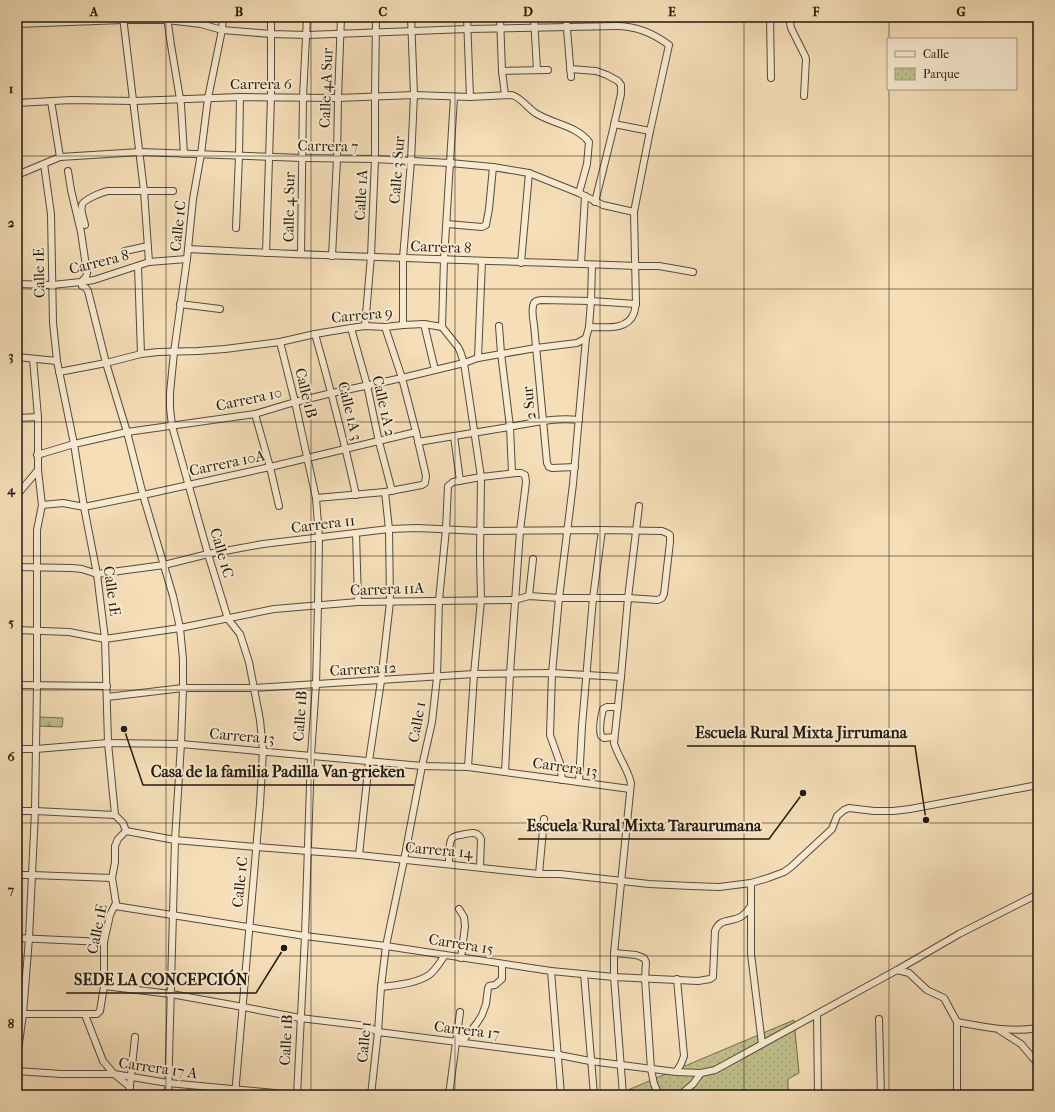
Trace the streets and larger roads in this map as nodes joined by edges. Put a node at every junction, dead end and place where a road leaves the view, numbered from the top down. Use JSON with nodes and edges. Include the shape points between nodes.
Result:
{"nodes":[{"id":1,"x":223,"y":17,"type":"edge"},
{"id":2,"x":271,"y":17,"type":"edge"},
{"id":3,"x":307,"y":17,"type":"edge"},
{"id":4,"x":341,"y":17,"type":"edge"},
{"id":5,"x":376,"y":17,"type":"edge"},
{"id":6,"x":411,"y":17,"type":"edge"},
{"id":7,"x":467,"y":17,"type":"edge"},
{"id":8,"x":500,"y":17,"type":"edge"},
{"id":9,"x":534,"y":17,"type":"edge"},
{"id":10,"x":566,"y":17,"type":"edge"},
{"id":11,"x":770,"y":17,"type":"edge"},
{"id":12,"x":789,"y":17,"type":"edge"},
{"id":13,"x":123,"y":18,"type":"edge"},
{"id":14,"x":86,"y":19,"type":"edge"},
{"id":15,"x":168,"y":19,"type":"edge"},
{"id":16,"x":53,"y":20,"type":"edge"},
{"id":17,"x":30,"y":21,"type":"edge"},
{"id":18,"x":18,"y":24,"type":"edge"},
{"id":19,"x":567,"y":26,"type":"junction"},
{"id":20,"x":535,"y":28,"type":"junction"},
{"id":21,"x":468,"y":29,"type":"junction"},
{"id":22,"x":501,"y":29,"type":"junction"},
{"id":23,"x":222,"y":30,"type":"junction"},
{"id":24,"x":411,"y":32,"type":"junction"},
{"id":25,"x":376,"y":33,"type":"junction"},
{"id":26,"x":271,"y":34,"type":"junction"},
{"id":27,"x":340,"y":34,"type":"junction"},
{"id":28,"x":307,"y":35,"type":"junction"},
{"id":29,"x":570,"y":69,"type":"junction"},
{"id":30,"x":537,"y":70,"type":"junction"},
{"id":31,"x":548,"y":70,"type":"dead end"},
{"id":32,"x":502,"y":71,"type":"junction"},
{"id":33,"x":571,"y":76,"type":"dead end"},
{"id":34,"x":771,"y":78,"type":"dead end"},
{"id":35,"x":414,"y":95,"type":"junction"},
{"id":36,"x":375,"y":96,"type":"junction"},
{"id":37,"x":506,"y":96,"type":"junction"},
{"id":38,"x":804,"y":96,"type":"dead end"},
{"id":39,"x":240,"y":97,"type":"junction"},
{"id":40,"x":271,"y":97,"type":"junction"},
{"id":41,"x":454,"y":97,"type":"junction"},
{"id":42,"x":470,"y":97,"type":"junction"},
{"id":43,"x":208,"y":98,"type":"junction"},
{"id":44,"x":303,"y":98,"type":"junction"},
{"id":45,"x":338,"y":98,"type":"junction"},
{"id":46,"x":134,"y":100,"type":"junction"},
{"id":47,"x":180,"y":100,"type":"junction"},
{"id":48,"x":51,"y":101,"type":"junction"},
{"id":49,"x":17,"y":103,"type":"edge"},
{"id":50,"x":614,"y":124,"type":"junction"},
{"id":51,"x":650,"y":131,"type":"junction"},
{"id":52,"x":140,"y":152,"type":"junction"},
{"id":53,"x":184,"y":154,"type":"junction"},
{"id":54,"x":201,"y":154,"type":"junction"},
{"id":55,"x":62,"y":156,"type":"junction"},
{"id":56,"x":239,"y":156,"type":"junction"},
{"id":57,"x":269,"y":157,"type":"junction"},
{"id":58,"x":303,"y":158,"type":"junction"},
{"id":59,"x":337,"y":159,"type":"junction"},
{"id":60,"x":376,"y":159,"type":"junction"},
{"id":61,"x":411,"y":161,"type":"junction"},
{"id":62,"x":450,"y":163,"type":"junction"},
{"id":63,"x":44,"y":164,"type":"junction"},
{"id":64,"x":493,"y":167,"type":"junction"},
{"id":65,"x":68,"y":171,"type":"dead end"},
{"id":66,"x":530,"y":173,"type":"junction"},
{"id":67,"x":17,"y":175,"type":"edge"},
{"id":68,"x":144,"y":191,"type":"junction"},
{"id":69,"x":173,"y":191,"type":"dead end"},
{"id":70,"x":582,"y":195,"type":"junction"},
{"id":71,"x":595,"y":202,"type":"junction"},
{"id":72,"x":634,"y":212,"type":"junction"},
{"id":73,"x":447,"y":224,"type":"junction"},
{"id":74,"x":85,"y":225,"type":"dead end"},
{"id":75,"x":236,"y":228,"type":"dead end"},
{"id":76,"x":148,"y":246,"type":"junction"},
{"id":77,"x":188,"y":249,"type":"junction"},
{"id":78,"x":125,"y":252,"type":"dead end"},
{"id":79,"x":266,"y":253,"type":"junction"},
{"id":80,"x":301,"y":254,"type":"junction"},
{"id":81,"x":332,"y":256,"type":"junction"},
{"id":82,"x":371,"y":256,"type":"junction"},
{"id":83,"x":403,"y":258,"type":"junction"},
{"id":84,"x":187,"y":259,"type":"junction"},
{"id":85,"x":444,"y":260,"type":"junction"},
{"id":86,"x":482,"y":261,"type":"junction"},
{"id":87,"x":149,"y":262,"type":"junction"},
{"id":88,"x":521,"y":262,"type":"junction"},
{"id":89,"x":581,"y":264,"type":"junction"},
{"id":90,"x":592,"y":265,"type":"junction"},
{"id":91,"x":138,"y":266,"type":"junction"},
{"id":92,"x":636,"y":266,"type":"junction"},
{"id":93,"x":693,"y":272,"type":"dead end"},
{"id":94,"x":83,"y":282,"type":"junction"},
{"id":95,"x":17,"y":284,"type":"edge"},
{"id":96,"x":52,"y":285,"type":"junction"},
{"id":97,"x":591,"y":301,"type":"junction"},
{"id":98,"x":180,"y":304,"type":"junction"},
{"id":99,"x":636,"y":304,"type":"junction"},
{"id":100,"x":220,"y":309,"type":"dead end"},
{"id":101,"x":424,"y":324,"type":"junction"},
{"id":102,"x":403,"y":325,"type":"junction"},
{"id":103,"x":364,"y":326,"type":"junction"},
{"id":104,"x":499,"y":326,"type":"dead end"},
{"id":105,"x":385,"y":327,"type":"junction"},
{"id":106,"x":442,"y":327,"type":"junction"},
{"id":107,"x":589,"y":327,"type":"junction"},
{"id":108,"x":351,"y":328,"type":"junction"},
{"id":109,"x":315,"y":334,"type":"junction"},
{"id":110,"x":586,"y":338,"type":"junction"},
{"id":111,"x":280,"y":342,"type":"junction"},
{"id":112,"x":536,"y":348,"type":"junction"},
{"id":113,"x":174,"y":352,"type":"junction"},
{"id":114,"x":501,"y":353,"type":"junction"},
{"id":115,"x":141,"y":354,"type":"junction"},
{"id":116,"x":17,"y":357,"type":"edge"},
{"id":117,"x":478,"y":358,"type":"junction"},
{"id":118,"x":33,"y":359,"type":"junction"},
{"id":119,"x":57,"y":361,"type":"junction"},
{"id":120,"x":106,"y":363,"type":"junction"},
{"id":121,"x":464,"y":363,"type":"junction"},
{"id":122,"x":435,"y":370,"type":"junction"},
{"id":123,"x":59,"y":372,"type":"junction"},
{"id":124,"x":402,"y":378,"type":"junction"},
{"id":125,"x":367,"y":385,"type":"junction"},
{"id":126,"x":332,"y":393,"type":"junction"},
{"id":127,"x":295,"y":402,"type":"junction"},
{"id":128,"x":256,"y":414,"type":"junction"},
{"id":129,"x":38,"y":417,"type":"junction"},
{"id":130,"x":17,"y":418,"type":"edge"},
{"id":131,"x":579,"y":420,"type":"junction"},
{"id":132,"x":544,"y":421,"type":"junction"},
{"id":133,"x":172,"y":426,"type":"junction"},
{"id":134,"x":510,"y":427,"type":"junction"},
{"id":135,"x":127,"y":432,"type":"junction"},
{"id":136,"x":416,"y":432,"type":"junction"},
{"id":137,"x":474,"y":433,"type":"junction"},
{"id":138,"x":454,"y":436,"type":"junction"},
{"id":139,"x":379,"y":442,"type":"junction"},
{"id":140,"x":418,"y":442,"type":"junction"},
{"id":141,"x":74,"y":444,"type":"junction"},
{"id":142,"x":346,"y":449,"type":"junction"},
{"id":143,"x":38,"y":455,"type":"junction"},
{"id":144,"x":308,"y":458,"type":"junction"},
{"id":145,"x":575,"y":467,"type":"junction"},
{"id":146,"x":270,"y":468,"type":"junction"},
{"id":147,"x":38,"y":470,"type":"junction"},
{"id":148,"x":512,"y":473,"type":"junction"},
{"id":149,"x":481,"y":477,"type":"junction"},
{"id":150,"x":460,"y":481,"type":"junction"},
{"id":151,"x":189,"y":485,"type":"junction"},
{"id":152,"x":392,"y":491,"type":"junction"},
{"id":153,"x":385,"y":492,"type":"junction"},
{"id":154,"x":17,"y":495,"type":"edge"},
{"id":155,"x":143,"y":495,"type":"junction"},
{"id":156,"x":356,"y":495,"type":"junction"},
{"id":157,"x":316,"y":498,"type":"junction"},
{"id":158,"x":42,"y":505,"type":"junction"},
{"id":159,"x":279,"y":506,"type":"dead end"},
{"id":160,"x":640,"y":506,"type":"dead end"},
{"id":161,"x":84,"y":507,"type":"junction"},
{"id":162,"x":389,"y":529,"type":"junction"},
{"id":163,"x":446,"y":529,"type":"junction"},
{"id":164,"x":602,"y":530,"type":"junction"},
{"id":165,"x":636,"y":530,"type":"junction"},
{"id":166,"x":480,"y":531,"type":"junction"},
{"id":167,"x":520,"y":531,"type":"junction"},
{"id":168,"x":567,"y":531,"type":"junction"},
{"id":169,"x":356,"y":533,"type":"junction"},
{"id":170,"x":319,"y":538,"type":"junction"},
{"id":171,"x":208,"y":554,"type":"junction"},
{"id":172,"x":533,"y":559,"type":"dead end"},
{"id":173,"x":164,"y":565,"type":"junction"},
{"id":174,"x":17,"y":567,"type":"edge"},
{"id":175,"x":38,"y":567,"type":"junction"},
{"id":176,"x":97,"y":574,"type":"junction"},
{"id":177,"x":529,"y":596,"type":"junction"},
{"id":178,"x":559,"y":598,"type":"junction"},
{"id":179,"x":593,"y":598,"type":"junction"},
{"id":180,"x":628,"y":598,"type":"junction"},
{"id":181,"x":439,"y":600,"type":"junction"},
{"id":182,"x":481,"y":600,"type":"junction"},
{"id":183,"x":515,"y":600,"type":"junction"},
{"id":184,"x":358,"y":602,"type":"junction"},
{"id":185,"x":390,"y":602,"type":"junction"},
{"id":186,"x":318,"y":605,"type":"junction"},
{"id":187,"x":228,"y":619,"type":"junction"},
{"id":188,"x":180,"y":628,"type":"junction"},
{"id":189,"x":17,"y":630,"type":"edge"},
{"id":190,"x":37,"y":630,"type":"junction"},
{"id":191,"x":105,"y":639,"type":"junction"},
{"id":192,"x":510,"y":673,"type":"junction"},
{"id":193,"x":552,"y":673,"type":"junction"},
{"id":194,"x":474,"y":674,"type":"junction"},
{"id":195,"x":586,"y":675,"type":"junction"},
{"id":196,"x":437,"y":677,"type":"junction"},
{"id":197,"x":621,"y":677,"type":"junction"},
{"id":198,"x":381,"y":681,"type":"junction"},
{"id":199,"x":37,"y":684,"type":"junction"},
{"id":200,"x":316,"y":684,"type":"junction"},
{"id":201,"x":17,"y":685,"type":"edge"},
{"id":202,"x":107,"y":686,"type":"junction"},
{"id":203,"x":183,"y":688,"type":"junction"},
{"id":204,"x":254,"y":688,"type":"junction"},
{"id":205,"x":107,"y":697,"type":"junction"},
{"id":206,"x":618,"y":707,"type":"junction"},
{"id":207,"x":614,"y":737,"type":"junction"},
{"id":208,"x":108,"y":743,"type":"junction"},
{"id":209,"x":181,"y":744,"type":"junction"},
{"id":210,"x":36,"y":748,"type":"junction"},
{"id":211,"x":17,"y":749,"type":"edge"},
{"id":212,"x":263,"y":751,"type":"junction"},
{"id":213,"x":311,"y":756,"type":"junction"},
{"id":214,"x":369,"y":761,"type":"junction"},
{"id":215,"x":422,"y":766,"type":"junction"},
{"id":216,"x":468,"y":767,"type":"junction"},
{"id":217,"x":505,"y":772,"type":"junction"},
{"id":218,"x":562,"y":780,"type":"junction"},
{"id":219,"x":579,"y":782,"type":"junction"},
{"id":220,"x":1038,"y":785,"type":"edge"},
{"id":221,"x":630,"y":789,"type":"junction"},
{"id":222,"x":17,"y":811,"type":"edge"},
{"id":223,"x":35,"y":811,"type":"junction"},
{"id":224,"x":115,"y":815,"type":"junction"},
{"id":225,"x":544,"y":819,"type":"dead end"},
{"id":226,"x":126,"y":831,"type":"junction"},
{"id":227,"x":175,"y":840,"type":"junction"},
{"id":228,"x":257,"y":848,"type":"junction"},
{"id":229,"x":307,"y":852,"type":"junction"},
{"id":230,"x":359,"y":855,"type":"junction"},
{"id":231,"x":404,"y":860,"type":"junction"},
{"id":232,"x":449,"y":864,"type":"junction"},
{"id":233,"x":480,"y":867,"type":"junction"},
{"id":234,"x":539,"y":874,"type":"junction"},
{"id":235,"x":17,"y":875,"type":"edge"},
{"id":236,"x":32,"y":875,"type":"junction"},
{"id":237,"x":112,"y":878,"type":"junction"},
{"id":238,"x":621,"y":880,"type":"junction"},
{"id":239,"x":751,"y":883,"type":"junction"},
{"id":240,"x":1038,"y":894,"type":"edge"},
{"id":241,"x":115,"y":906,"type":"junction"},
{"id":242,"x":751,"y":906,"type":"junction"},
{"id":243,"x":459,"y":909,"type":"dead end"},
{"id":244,"x":172,"y":916,"type":"junction"},
{"id":245,"x":249,"y":927,"type":"junction"},
{"id":246,"x":305,"y":936,"type":"junction"},
{"id":247,"x":17,"y":938,"type":"edge"},
{"id":248,"x":29,"y":938,"type":"junction"},
{"id":249,"x":104,"y":942,"type":"junction"},
{"id":250,"x":386,"y":946,"type":"junction"},
{"id":251,"x":614,"y":953,"type":"junction"},
{"id":252,"x":445,"y":955,"type":"junction"},
{"id":253,"x":461,"y":958,"type":"junction"},
{"id":254,"x":502,"y":964,"type":"junction"},
{"id":255,"x":897,"y":970,"type":"junction"},
{"id":256,"x":551,"y":971,"type":"junction"},
{"id":257,"x":584,"y":974,"type":"junction"},
{"id":258,"x":614,"y":977,"type":"junction"},
{"id":259,"x":645,"y":979,"type":"junction"},
{"id":260,"x":677,"y":980,"type":"junction"},
{"id":261,"x":104,"y":986,"type":"junction"},
{"id":262,"x":381,"y":987,"type":"junction"},
{"id":263,"x":171,"y":994,"type":"junction"},
{"id":264,"x":243,"y":1007,"type":"junction"},
{"id":265,"x":460,"y":1012,"type":"dead end"},
{"id":266,"x":20,"y":1014,"type":"edge"},
{"id":267,"x":817,"y":1014,"type":"junction"},
{"id":268,"x":86,"y":1015,"type":"junction"},
{"id":269,"x":300,"y":1018,"type":"junction"},
{"id":270,"x":879,"y":1019,"type":"dead end"},
{"id":271,"x":957,"y":1022,"type":"junction"},
{"id":272,"x":1038,"y":1028,"type":"edge"},
{"id":273,"x":998,"y":1029,"type":"junction"},
{"id":274,"x":378,"y":1032,"type":"junction"},
{"id":275,"x":135,"y":1037,"type":"dead end"},
{"id":276,"x":456,"y":1041,"type":"junction"},
{"id":277,"x":762,"y":1044,"type":"junction"},
{"id":278,"x":558,"y":1055,"type":"junction"},
{"id":279,"x":17,"y":1058,"type":"edge"},
{"id":280,"x":590,"y":1061,"type":"junction"},
{"id":281,"x":1038,"y":1064,"type":"edge"},
{"id":282,"x":620,"y":1065,"type":"junction"},
{"id":283,"x":651,"y":1069,"type":"junction"},
{"id":284,"x":17,"y":1071,"type":"edge"},
{"id":285,"x":676,"y":1072,"type":"junction"},
{"id":286,"x":701,"y":1073,"type":"junction"},
{"id":287,"x":114,"y":1074,"type":"junction"},
{"id":288,"x":132,"y":1078,"type":"junction"},
{"id":289,"x":168,"y":1083,"type":"junction"},
{"id":290,"x":130,"y":1087,"type":"junction"},
{"id":291,"x":235,"y":1092,"type":"edge"},
{"id":292,"x":129,"y":1095,"type":"edge"},
{"id":293,"x":168,"y":1095,"type":"edge"},
{"id":294,"x":296,"y":1095,"type":"edge"},
{"id":295,"x":371,"y":1095,"type":"edge"},
{"id":296,"x":449,"y":1095,"type":"edge"},
{"id":297,"x":561,"y":1095,"type":"edge"},
{"id":298,"x":594,"y":1095,"type":"edge"},
{"id":299,"x":623,"y":1095,"type":"edge"},
{"id":300,"x":659,"y":1095,"type":"edge"},
{"id":301,"x":680,"y":1095,"type":"edge"},
{"id":302,"x":818,"y":1095,"type":"edge"},
{"id":303,"x":880,"y":1095,"type":"edge"},
{"id":304,"x":957,"y":1095,"type":"edge"}],
"edges":[{"from":1,"to":23,"type":"street","name":"Calle 1C"},
{"from":2,"to":26,"type":"street"},
{"from":3,"to":28,"type":"street","name":"Calle 4 Sur"},
{"from":4,"to":27,"type":"street","name":"Calle 4A Sur"},
{"from":5,"to":25,"type":"street","name":"Calle 1A"},
{"from":6,"to":24,"type":"street","name":"Calle 3 Sur"},
{"from":7,"to":21,"type":"street"},
{"from":8,"to":22,"type":"street"},
{"from":9,"to":20,"type":"street"},
{"from":10,"to":19,"type":"street"},
{"from":11,"to":34,"type":"street"},
{"from":12,"to":38,"type":"street","via":[[806,56]]},
{"from":13,"to":14,"type":"street"},
{"from":13,"to":15,"type":"street"},
{"from":13,"to":46,"type":"street"},
{"from":14,"to":16,"type":"street"},
{"from":15,"to":23,"type":"street"},
{"from":15,"to":47,"type":"street"},
{"from":16,"to":17,"type":"street"},
{"from":17,"to":18,"type":"street"},
{"from":19,"to":20,"type":"street"},
{"from":19,"to":29,"type":"street"},
{"from":19,"to":51,"type":"street","via":[[630,27],[652,34],[669,45]]},
{"from":20,"to":22,"type":"street"},
{"from":20,"to":30,"type":"street"},
{"from":21,"to":22,"type":"street"},
{"from":21,"to":24,"type":"street"},
{"from":21,"to":42,"type":"street"},
{"from":22,"to":32,"type":"street"},
{"from":23,"to":26,"type":"street"},
{"from":23,"to":43,"type":"street","name":"Calle 1C"},
{"from":24,"to":25,"type":"street"},
{"from":24,"to":35,"type":"street","name":"Calle 3 Sur"},
{"from":25,"to":27,"type":"street"},
{"from":25,"to":36,"type":"street","name":"Calle 1A"},
{"from":26,"to":28,"type":"street"},
{"from":26,"to":40,"type":"street"},
{"from":27,"to":28,"type":"street"},
{"from":27,"to":45,"type":"street","name":"Calle 4A Sur"},
{"from":28,"to":44,"type":"street","name":"Calle 4 Sur"},
{"from":29,"to":33,"type":"street"},
{"from":29,"to":50,"type":"street","via":[[596,72],[618,81],[621,85],[621,94]]},
{"from":30,"to":31,"type":"street"},
{"from":30,"to":32,"type":"street"},
{"from":32,"to":37,"type":"street"},
{"from":35,"to":36,"type":"street","name":"Carrera 6"},
{"from":35,"to":41,"type":"street","name":"Carrera 6"},
{"from":35,"to":61,"type":"street","name":"Calle 3 Sur"},
{"from":36,"to":45,"type":"street","name":"Carrera 6"},
{"from":36,"to":60,"type":"street","name":"Calle 1A"},
{"from":37,"to":42,"type":"street","name":"Carrera 6"},
{"from":37,"to":70,"type":"street","via":[[517,97],[537,114],[586,138],[590,146]]},
{"from":39,"to":40,"type":"street","name":"Carrera 6"},
{"from":39,"to":43,"type":"street","name":"Carrera 6"},
{"from":39,"to":56,"type":"street"},
{"from":40,"to":44,"type":"street","name":"Carrera 6"},
{"from":40,"to":57,"type":"street"},
{"from":41,"to":42,"type":"street","name":"Carrera 6"},
{"from":41,"to":62,"type":"street"},
{"from":43,"to":47,"type":"street","name":"Carrera 6"},
{"from":43,"to":54,"type":"street","name":"Calle 1C"},
{"from":44,"to":45,"type":"street","name":"Carrera 6"},
{"from":44,"to":58,"type":"street","name":"Calle 4 Sur"},
{"from":45,"to":59,"type":"street","name":"Calle 4A Sur"},
{"from":46,"to":47,"type":"street","name":"Carrera 6"},
{"from":46,"to":48,"type":"street","name":"Carrera 6"},
{"from":46,"to":52,"type":"street"},
{"from":47,"to":53,"type":"street"},
{"from":48,"to":49,"type":"street","name":"Carrera 6"},
{"from":48,"to":55,"type":"street"},
{"from":50,"to":51,"type":"street"},
{"from":50,"to":71,"type":"street"},
{"from":51,"to":72,"type":"street"},
{"from":52,"to":53,"type":"street","name":"Carrera 7"},
{"from":52,"to":55,"type":"street","name":"Carrera 7"},
{"from":52,"to":68,"type":"street"},
{"from":53,"to":54,"type":"street","name":"Carrera 7"},
{"from":54,"to":56,"type":"street","name":"Carrera 7"},
{"from":54,"to":77,"type":"street","name":"Calle 1C"},
{"from":55,"to":63,"type":"street","name":"Carrera 7"},
{"from":56,"to":57,"type":"street","name":"Carrera 7"},
{"from":56,"to":75,"type":"street"},
{"from":57,"to":58,"type":"street","name":"Carrera 7"},
{"from":57,"to":79,"type":"street"},
{"from":58,"to":59,"type":"street","name":"Carrera 7"},
{"from":58,"to":80,"type":"street","name":"Calle 4 Sur"},
{"from":59,"to":60,"type":"street","name":"Carrera 7"},
{"from":59,"to":81,"type":"street","name":"Calle 4A Sur"},
{"from":60,"to":61,"type":"street","name":"Carrera 7"},
{"from":60,"to":82,"type":"street","name":"Calle 1A"},
{"from":61,"to":62,"type":"street","name":"Carrera 7"},
{"from":61,"to":83,"type":"street","name":"Calle 3 Sur"},
{"from":62,"to":64,"type":"street","name":"Carrera 7"},
{"from":62,"to":73,"type":"street"},
{"from":63,"to":67,"type":"street","name":"Carrera 7"},
{"from":63,"to":96,"type":"street","name":"Calle 1E","via":[[51,214]]},
{"from":64,"to":66,"type":"street","name":"Carrera 7"},
{"from":64,"to":73,"type":"street","via":[[486,225],[482,227]]},
{"from":65,"to":94,"type":"street","via":[[87,273]]},
{"from":66,"to":70,"type":"street","name":"Carrera 7"},
{"from":66,"to":88,"type":"street"},
{"from":68,"to":69,"type":"street"},
{"from":68,"to":74,"type":"street","via":[[108,191],[85,201],[81,207]]},
{"from":68,"to":76,"type":"street"},
{"from":70,"to":71,"type":"street","name":"Carrera 7"},
{"from":70,"to":89,"type":"street"},
{"from":71,"to":72,"type":"street","name":"Carrera 7"},
{"from":72,"to":92,"type":"street"},
{"from":73,"to":85,"type":"street"},
{"from":76,"to":78,"type":"street"},
{"from":76,"to":87,"type":"street"},
{"from":77,"to":79,"type":"street","name":"Carrera 8"},
{"from":77,"to":84,"type":"street","name":"Calle 1C"},
{"from":79,"to":80,"type":"street","name":"Carrera 8"},
{"from":80,"to":81,"type":"street","name":"Carrera 8"},
{"from":81,"to":82,"type":"street","name":"Carrera 8"},
{"from":82,"to":83,"type":"street","name":"Carrera 8"},
{"from":82,"to":103,"type":"street","name":"Calle 1A"},
{"from":83,"to":85,"type":"street","name":"Carrera 8"},
{"from":83,"to":102,"type":"street","name":"Calle 3 Sur"},
{"from":84,"to":87,"type":"street","name":"Carrera 8"},
{"from":84,"to":98,"type":"street","name":"Calle 1C"},
{"from":85,"to":86,"type":"street","name":"Carrera 8"},
{"from":85,"to":106,"type":"street"},
{"from":86,"to":88,"type":"street","name":"Carrera 8"},
{"from":86,"to":117,"type":"street"},
{"from":87,"to":91,"type":"street","name":"Carrera 8"},
{"from":88,"to":89,"type":"street","name":"Carrera 8"},
{"from":89,"to":90,"type":"street","name":"Carrera 8"},
{"from":90,"to":92,"type":"street","name":"Carrera 8"},
{"from":90,"to":97,"type":"street"},
{"from":91,"to":94,"type":"street","name":"Carrera 8"},
{"from":91,"to":115,"type":"street"},
{"from":92,"to":93,"type":"street","name":"Carrera 8","via":[[659,266]]},
{"from":92,"to":99,"type":"street"},
{"from":94,"to":96,"type":"street","name":"Carrera 8"},
{"from":94,"to":120,"type":"street","via":[[82,286],[88,290]]},
{"from":95,"to":96,"type":"street","name":"Carrera 8"},
{"from":96,"to":119,"type":"street","name":"Calle 1E"},
{"from":97,"to":99,"type":"street"},
{"from":97,"to":107,"type":"street"},
{"from":97,"to":112,"type":"street","name":"2 Sur","via":[[534,303]]},
{"from":98,"to":100,"type":"street"},
{"from":98,"to":113,"type":"street","name":"Calle 1C"},
{"from":99,"to":107,"type":"street","via":[[634,314],[622,325]]},
{"from":101,"to":102,"type":"street","name":"Carrera 9"},
{"from":101,"to":106,"type":"street","name":"Carrera 9"},
{"from":101,"to":122,"type":"street"},
{"from":102,"to":105,"type":"street","name":"Carrera 9"},
{"from":103,"to":105,"type":"street","name":"Carrera 9"},
{"from":103,"to":108,"type":"street","name":"Carrera 9"},
{"from":104,"to":114,"type":"street"},
{"from":105,"to":124,"type":"street"},
{"from":106,"to":121,"type":"street","via":[[458,347]]},
{"from":107,"to":110,"type":"street"},
{"from":108,"to":109,"type":"street","name":"Carrera 9"},
{"from":108,"to":125,"type":"street","name":"Calle 1A 2"},
{"from":109,"to":111,"type":"street","name":"Carrera 9"},
{"from":109,"to":126,"type":"street","name":"Calle 1A 3"},
{"from":110,"to":112,"type":"street","name":"Carrera 10","via":[[577,343]]},
{"from":110,"to":131,"type":"street"},
{"from":111,"to":113,"type":"street","name":"Carrera 9"},
{"from":111,"to":127,"type":"street","name":"Calle 1B"},
{"from":112,"to":114,"type":"street","name":"Carrera 10"},
{"from":112,"to":132,"type":"street","name":"2 Sur"},
{"from":113,"to":115,"type":"street","name":"Carrera 9"},
{"from":113,"to":133,"type":"street","name":"Calle 1C","via":[[170,393]]},
{"from":114,"to":117,"type":"street","name":"Carrera 10"},
{"from":114,"to":134,"type":"street"},
{"from":115,"to":120,"type":"street","name":"Carrera 9"},
{"from":116,"to":118,"type":"street"},
{"from":117,"to":121,"type":"street","name":"Carrera 10"},
{"from":118,"to":119,"type":"street"},
{"from":118,"to":129,"type":"street"},
{"from":119,"to":123,"type":"street","name":"Calle 1E"},
{"from":120,"to":123,"type":"street","name":"Carrera 9"},
{"from":120,"to":135,"type":"street"},
{"from":121,"to":122,"type":"street","name":"Carrera 10"},
{"from":121,"to":137,"type":"street"},
{"from":122,"to":124,"type":"street","name":"Carrera 10"},
{"from":123,"to":141,"type":"street","name":"Calle 1E"},
{"from":124,"to":125,"type":"street","name":"Carrera 10"},
{"from":124,"to":136,"type":"street"},
{"from":125,"to":126,"type":"street","name":"Carrera 10"},
{"from":125,"to":139,"type":"street","name":"Calle 1A 2"},
{"from":126,"to":127,"type":"street","name":"Carrera 10"},
{"from":126,"to":142,"type":"street","name":"Calle 1A 3"},
{"from":127,"to":128,"type":"street","name":"Carrera 10"},
{"from":127,"to":144,"type":"street","name":"Calle 1B"},
{"from":128,"to":133,"type":"street","name":"Carrera 10"},
{"from":128,"to":146,"type":"street"},
{"from":129,"to":130,"type":"street"},
{"from":129,"to":143,"type":"street"},
{"from":131,"to":132,"type":"street"},
{"from":131,"to":145,"type":"street"},
{"from":132,"to":134,"type":"street"},
{"from":132,"to":145,"type":"street","name":"2 Sur","via":[[548,466]]},
{"from":133,"to":135,"type":"street","name":"Carrera 10"},
{"from":133,"to":151,"type":"street","name":"Calle 1C"},
{"from":134,"to":137,"type":"street"},
{"from":134,"to":148,"type":"street"},
{"from":135,"to":141,"type":"street","name":"Carrera 10"},
{"from":135,"to":155,"type":"street"},
{"from":136,"to":139,"type":"street","name":"Carrera 10A"},
{"from":136,"to":140,"type":"street"},
{"from":137,"to":138,"type":"street"},
{"from":137,"to":149,"type":"street"},
{"from":138,"to":140,"type":"street"},
{"from":138,"to":150,"type":"street"},
{"from":139,"to":142,"type":"street","name":"Carrera 10A"},
{"from":139,"to":152,"type":"street","name":"Calle 1A 2"},
{"from":140,"to":152,"type":"street","via":[[426,476],[425,483]]},
{"from":141,"to":143,"type":"street","name":"Carrera 10"},
{"from":141,"to":161,"type":"street","name":"Calle 1E"},
{"from":142,"to":144,"type":"street","name":"Carrera 10A"},
{"from":142,"to":156,"type":"street","name":"Calle 1A 3"},
{"from":143,"to":147,"type":"street"},
{"from":144,"to":146,"type":"street","name":"Carrera 10A"},
{"from":144,"to":157,"type":"street","name":"Calle 1B"},
{"from":145,"to":168,"type":"street"},
{"from":146,"to":151,"type":"street","name":"Carrera 10A"},
{"from":146,"to":159,"type":"street"},
{"from":147,"to":154,"type":"street"},
{"from":147,"to":158,"type":"street"},
{"from":148,"to":149,"type":"street"},
{"from":148,"to":167,"type":"street","via":[[521,473],[526,477]]},
{"from":149,"to":150,"type":"street"},
{"from":149,"to":166,"type":"street"},
{"from":150,"to":163,"type":"street","name":"Calle 1","via":[[453,482],[448,488]]},
{"from":151,"to":155,"type":"street","name":"Carrera 10A"},
{"from":151,"to":171,"type":"street","name":"Calle 1C"},
{"from":152,"to":153,"type":"street"},
{"from":153,"to":156,"type":"street"},
{"from":153,"to":162,"type":"street"},
{"from":155,"to":161,"type":"street","name":"Carrera 10A"},
{"from":155,"to":173,"type":"street"},
{"from":156,"to":157,"type":"street"},
{"from":157,"to":170,"type":"street","name":"Calle 1B"},
{"from":158,"to":161,"type":"street","name":"Carrera 10A","via":[[63,503]]},
{"from":158,"to":175,"type":"street","via":[[37,530]]},
{"from":160,"to":165,"type":"street"},
{"from":161,"to":176,"type":"street","name":"Calle 1E"},
{"from":162,"to":163,"type":"street","name":"Carrera 11"},
{"from":162,"to":169,"type":"street","name":"Carrera 11"},
{"from":162,"to":185,"type":"street"},
{"from":163,"to":166,"type":"street","name":"Carrera 11"},
{"from":163,"to":181,"type":"street","name":"Calle 1"},
{"from":164,"to":165,"type":"street","name":"Carrera 11"},
{"from":164,"to":168,"type":"street","name":"Carrera 11"},
{"from":164,"to":179,"type":"street"},
{"from":165,"to":180,"type":"street"},
{"from":165,"to":180,"type":"street","name":"Carrera 11A","via":[[662,531],[670,536],[670,542],[662,598]]},
{"from":166,"to":167,"type":"street","name":"Carrera 11"},
{"from":166,"to":182,"type":"street"},
{"from":167,"to":168,"type":"street","name":"Carrera 11"},
{"from":167,"to":183,"type":"street"},
{"from":168,"to":178,"type":"street"},
{"from":169,"to":170,"type":"street","name":"Carrera 11"},
{"from":169,"to":184,"type":"street"},
{"from":170,"to":171,"type":"street","name":"Carrera 11","via":[[263,544]]},
{"from":170,"to":186,"type":"street","name":"Calle 1B"},
{"from":171,"to":173,"type":"street","name":"Carrera 11"},
{"from":171,"to":187,"type":"street","name":"Calle 1C"},
{"from":172,"to":177,"type":"street"},
{"from":173,"to":176,"type":"street","name":"Carrera 11"},
{"from":173,"to":188,"type":"street"},
{"from":174,"to":175,"type":"street","name":"Carrera 11"},
{"from":175,"to":176,"type":"street","name":"Carrera 11","via":[[72,568]]},
{"from":175,"to":190,"type":"street"},
{"from":176,"to":191,"type":"street","name":"Calle 1E"},
{"from":177,"to":178,"type":"street","name":"Carrera 11A"},
{"from":177,"to":183,"type":"street","name":"Carrera 11A"},
{"from":178,"to":179,"type":"street","name":"Carrera 11A"},
{"from":178,"to":193,"type":"street"},
{"from":179,"to":180,"type":"street","name":"Carrera 11A"},
{"from":179,"to":195,"type":"street"},
{"from":180,"to":197,"type":"street"},
{"from":181,"to":182,"type":"street","name":"Carrera 11A"},
{"from":181,"to":185,"type":"street","name":"Carrera 11A"},
{"from":181,"to":196,"type":"street","name":"Calle 1"},
{"from":182,"to":183,"type":"street","name":"Carrera 11A"},
{"from":182,"to":194,"type":"street"},
{"from":183,"to":192,"type":"street"},
{"from":184,"to":185,"type":"street","name":"Carrera 11A"},
{"from":184,"to":186,"type":"street","name":"Carrera 11A"},
{"from":185,"to":198,"type":"street"},
{"from":186,"to":187,"type":"street","name":"Carrera 11A","via":[[274,609]]},
{"from":186,"to":200,"type":"street","name":"Calle 1B"},
{"from":187,"to":188,"type":"street","name":"Carrera 11A"},
{"from":187,"to":204,"type":"street","name":"Calle 1C","via":[[240,634]]},
{"from":188,"to":191,"type":"street","name":"Carrera 11A"},
{"from":188,"to":203,"type":"street"},
{"from":189,"to":190,"type":"street","name":"Carrera 11A"},
{"from":190,"to":191,"type":"street","name":"Carrera 11A"},
{"from":190,"to":199,"type":"street"},
{"from":191,"to":202,"type":"street","name":"Calle 1E"},
{"from":192,"to":193,"type":"street","name":"Carrera 12"},
{"from":192,"to":194,"type":"street","name":"Carrera 12"},
{"from":192,"to":217,"type":"street"},
{"from":193,"to":195,"type":"street","name":"Carrera 12"},
{"from":193,"to":218,"type":"street","via":[[550,735],[560,763]]},
{"from":194,"to":196,"type":"street","name":"Carrera 12"},
{"from":194,"to":216,"type":"street"},
{"from":195,"to":197,"type":"street","name":"Carrera 12"},
{"from":195,"to":219,"type":"street"},
{"from":196,"to":198,"type":"street","name":"Carrera 12"},
{"from":196,"to":215,"type":"street","name":"Calle 1","via":[[432,722]]},
{"from":197,"to":206,"type":"street"},
{"from":198,"to":200,"type":"street","name":"Carrera 12"},
{"from":198,"to":214,"type":"street"},
{"from":199,"to":201,"type":"street"},
{"from":199,"to":202,"type":"street"},
{"from":199,"to":210,"type":"street"},
{"from":200,"to":204,"type":"street","name":"Carrera 12"},
{"from":200,"to":213,"type":"street","name":"Calle 1B"},
{"from":202,"to":205,"type":"street","name":"Calle 1E"},
{"from":203,"to":204,"type":"street","name":"Carrera 12"},
{"from":203,"to":205,"type":"street","name":"Carrera 12"},
{"from":203,"to":209,"type":"street"},
{"from":204,"to":212,"type":"street","name":"Calle 1C"},
{"from":205,"to":208,"type":"street","name":"Calle 1E"},
{"from":206,"to":207,"type":"street"},
{"from":206,"to":207,"type":"street","via":[[603,709],[602,715],[601,736]]},
{"from":207,"to":221,"type":"street","via":[[614,743],[629,778]]},
{"from":208,"to":209,"type":"street","name":"Carrera 13"},
{"from":208,"to":210,"type":"street","name":"Carrera 13"},
{"from":208,"to":224,"type":"street","name":"Calle 1E"},
{"from":209,"to":212,"type":"street","name":"Carrera 13"},
{"from":209,"to":227,"type":"street"},
{"from":210,"to":211,"type":"street","name":"Carrera 13"},
{"from":210,"to":223,"type":"street"},
{"from":212,"to":213,"type":"street","name":"Carrera 13"},
{"from":212,"to":228,"type":"street","name":"Calle 1C"},
{"from":213,"to":214,"type":"street","name":"Carrera 13"},
{"from":213,"to":229,"type":"street","name":"Calle 1B"},
{"from":214,"to":215,"type":"street","name":"Carrera 13"},
{"from":214,"to":230,"type":"street"},
{"from":215,"to":216,"type":"street","name":"Carrera 13"},
{"from":215,"to":231,"type":"street","name":"Calle 1"},
{"from":216,"to":217,"type":"street","name":"Carrera 13"},
{"from":217,"to":218,"type":"street","name":"Carrera 13"},
{"from":218,"to":219,"type":"street","name":"Carrera 13"},
{"from":219,"to":221,"type":"street","name":"Carrera 13"},
{"from":220,"to":239,"type":"street","name":"Carrera 14","via":[[910,809],[874,811],[849,808],[837,816],[832,829],[791,867],[784,872]]},
{"from":221,"to":238,"type":"street"},
{"from":222,"to":223,"type":"street"},
{"from":223,"to":224,"type":"street"},
{"from":223,"to":236,"type":"street"},
{"from":224,"to":226,"type":"street","name":"Calle 1E"},
{"from":225,"to":234,"type":"street"},
{"from":226,"to":227,"type":"street","name":"Carrera 14"},
{"from":226,"to":237,"type":"street","name":"Calle 1E","via":[[116,842]]},
{"from":227,"to":228,"type":"street","name":"Carrera 14"},
{"from":227,"to":244,"type":"street"},
{"from":228,"to":229,"type":"street","name":"Carrera 14"},
{"from":228,"to":245,"type":"street","name":"Calle 1C"},
{"from":229,"to":230,"type":"street","name":"Carrera 14"},
{"from":229,"to":246,"type":"street","name":"Calle 1B"},
{"from":230,"to":231,"type":"street","name":"Carrera 14"},
{"from":231,"to":232,"type":"street","name":"Carrera 14"},
{"from":231,"to":250,"type":"street","name":"Calle 1"},
{"from":232,"to":233,"type":"street","name":"Carrera 14"},
{"from":232,"to":233,"type":"street","via":[[450,843],[453,838],[474,833],[481,839]]},
{"from":233,"to":234,"type":"street","name":"Carrera 14"},
{"from":234,"to":238,"type":"street","name":"Carrera 14"},
{"from":235,"to":236,"type":"street"},
{"from":236,"to":237,"type":"street"},
{"from":236,"to":248,"type":"street"},
{"from":237,"to":241,"type":"street","name":"Calle 1E"},
{"from":238,"to":239,"type":"street","name":"Carrera 14","via":[[719,887]]},
{"from":238,"to":251,"type":"street"},
{"from":239,"to":242,"type":"street"},
{"from":240,"to":255,"type":"street","name":"Carrera 17","via":[[959,934]]},
{"from":241,"to":244,"type":"street","name":"Carrera 15"},
{"from":241,"to":249,"type":"street","name":"Calle 1E","via":[[110,915]]},
{"from":242,"to":260,"type":"street","name":"Carrera 15","via":[[742,916],[720,923],[716,929],[712,978],[698,981]]},
{"from":242,"to":277,"type":"street","via":[[751,954]]},
{"from":243,"to":253,"type":"street","via":[[464,917],[465,926]]},
{"from":244,"to":245,"type":"street","name":"Carrera 15"},
{"from":244,"to":263,"type":"street"},
{"from":245,"to":246,"type":"street","name":"Carrera 15"},
{"from":245,"to":264,"type":"street","name":"Calle 1C"},
{"from":246,"to":250,"type":"street","name":"Carrera 15"},
{"from":246,"to":269,"type":"street","name":"Calle 1B"},
{"from":247,"to":248,"type":"street"},
{"from":248,"to":249,"type":"street"},
{"from":248,"to":266,"type":"street"},
{"from":249,"to":261,"type":"street","name":"Calle 1E"},
{"from":250,"to":252,"type":"street","name":"Carrera 15"},
{"from":250,"to":262,"type":"street","name":"Calle 1"},
{"from":251,"to":258,"type":"street"},
{"from":251,"to":259,"type":"street","via":[[644,958]]},
{"from":252,"to":253,"type":"street","name":"Carrera 15"},
{"from":252,"to":262,"type":"street","via":[[429,975],[400,985]]},
{"from":253,"to":254,"type":"street","name":"Carrera 15"},
{"from":254,"to":256,"type":"street","name":"Carrera 15"},
{"from":254,"to":276,"type":"street","via":[[502,979],[489,986],[480,1019],[465,1038]]},
{"from":255,"to":267,"type":"street","name":"Carrera 17"},
{"from":255,"to":271,"type":"street","via":[[909,973],[927,990],[944,998]]},
{"from":256,"to":257,"type":"street","name":"Carrera 15"},
{"from":256,"to":278,"type":"street"},
{"from":257,"to":258,"type":"street","name":"Carrera 15"},
{"from":257,"to":280,"type":"street"},
{"from":258,"to":259,"type":"street","name":"Carrera 15"},
{"from":258,"to":282,"type":"street"},
{"from":259,"to":260,"type":"street","name":"Carrera 15"},
{"from":259,"to":283,"type":"street"},
{"from":260,"to":285,"type":"street","via":[[684,1056]]},
{"from":261,"to":263,"type":"street","name":"Carrera 17"},
{"from":261,"to":268,"type":"street","name":"Calle 1E","via":[[100,1011],[97,1014]]},
{"from":262,"to":274,"type":"street","name":"Calle 1"},
{"from":263,"to":264,"type":"street","name":"Carrera 17"},
{"from":263,"to":289,"type":"street"},
{"from":264,"to":269,"type":"street","name":"Carrera 17"},
{"from":264,"to":291,"type":"street","name":"Calle 1C"},
{"from":265,"to":276,"type":"street"},
{"from":266,"to":268,"type":"street"},
{"from":266,"to":279,"type":"street"},
{"from":267,"to":277,"type":"street","name":"Carrera 17"},
{"from":267,"to":302,"type":"street"},
{"from":268,"to":287,"type":"street","via":[[103,1061]]},
{"from":269,"to":274,"type":"street","name":"Carrera 17","via":[[366,1026]]},
{"from":269,"to":294,"type":"street","name":"Calle 1B"},
{"from":270,"to":303,"type":"street"},
{"from":271,"to":273,"type":"street"},
{"from":271,"to":304,"type":"street"},
{"from":272,"to":273,"type":"street"},
{"from":273,"to":281,"type":"street","via":[[1021,1044]]},
{"from":274,"to":276,"type":"street","name":"Carrera 17"},
{"from":274,"to":295,"type":"street","name":"Calle 1"},
{"from":275,"to":288,"type":"street"},
{"from":276,"to":278,"type":"street","name":"Carrera 17"},
{"from":276,"to":296,"type":"street"},
{"from":277,"to":286,"type":"street","name":"Carrera 17","via":[[715,1070]]},
{"from":278,"to":280,"type":"street","name":"Carrera 17"},
{"from":278,"to":297,"type":"street"},
{"from":280,"to":282,"type":"street","name":"Carrera 17"},
{"from":280,"to":298,"type":"street"},
{"from":282,"to":283,"type":"street","name":"Carrera 17"},
{"from":282,"to":299,"type":"street"},
{"from":283,"to":285,"type":"street","name":"Carrera 17"},
{"from":283,"to":300,"type":"street"},
{"from":284,"to":287,"type":"street","name":"Carrera 17 A"},
{"from":285,"to":286,"type":"street","name":"Carrera 17"},
{"from":286,"to":301,"type":"street"},
{"from":287,"to":288,"type":"street","name":"Carrera 17 A"},
{"from":287,"to":290,"type":"street"},
{"from":288,"to":289,"type":"street","name":"Carrera 17 A"},
{"from":288,"to":290,"type":"street"},
{"from":289,"to":291,"type":"street","name":"Carrera 17 A"},
{"from":289,"to":293,"type":"street"},
{"from":290,"to":292,"type":"street"},
{"from":291,"to":294,"type":"street","name":"Carrera 17 A"}]}
